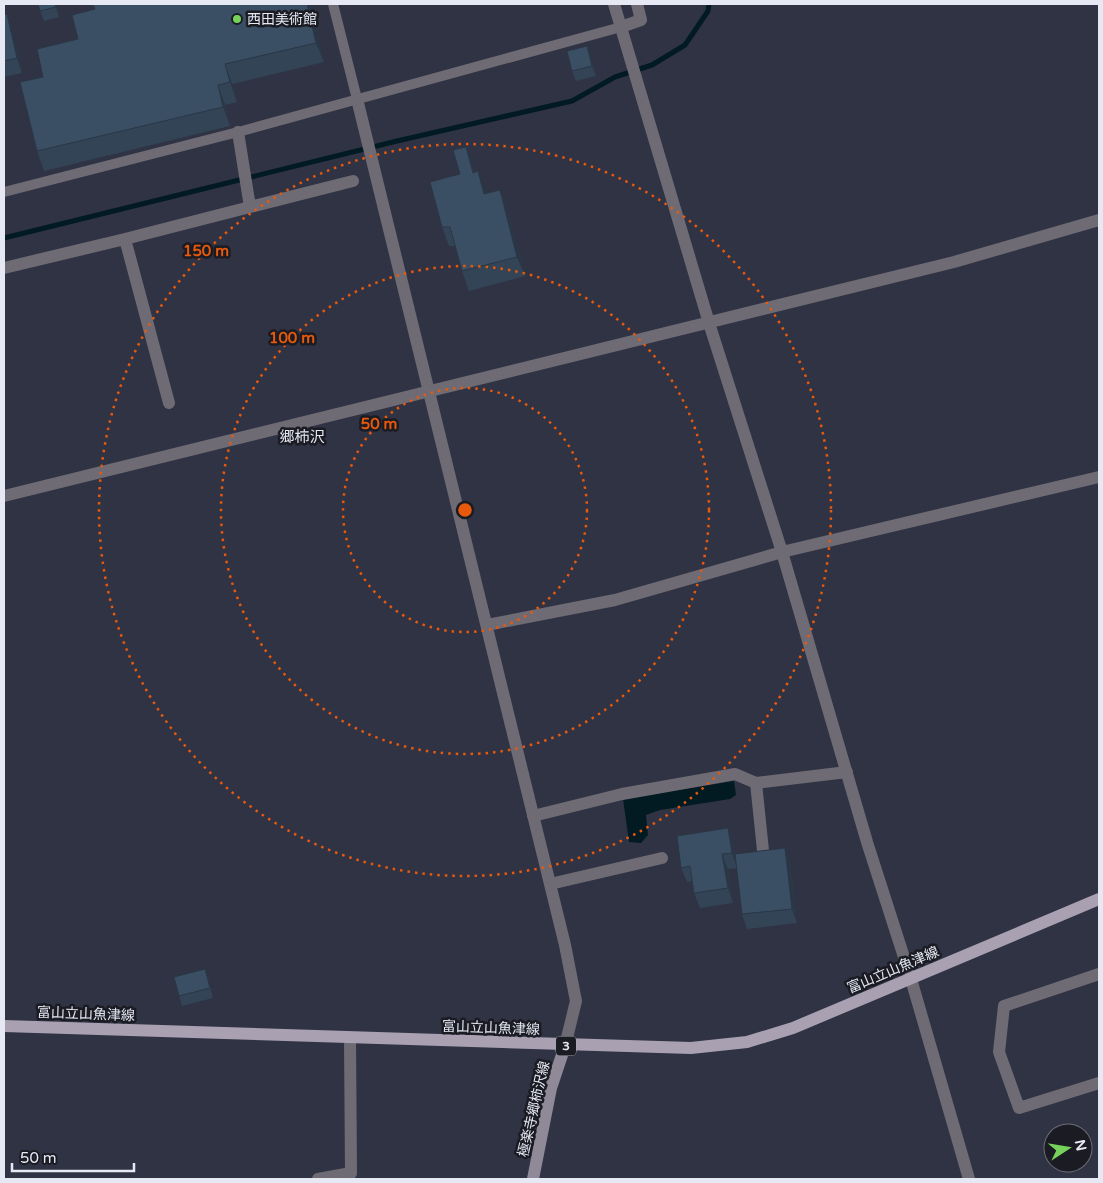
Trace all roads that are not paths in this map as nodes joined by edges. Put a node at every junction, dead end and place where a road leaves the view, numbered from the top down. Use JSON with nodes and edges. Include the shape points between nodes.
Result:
{"nodes":[{"id":1,"x":333,"y":4,"type":"edge"},
{"id":2,"x":614,"y":4,"type":"edge"},
{"id":3,"x":637,"y":4,"type":"edge"},
{"id":4,"x":621,"y":27,"type":"junction"},
{"id":5,"x":357,"y":99,"type":"junction"},
{"id":6,"x":238,"y":132,"type":"junction"},
{"id":7,"x":353,"y":181,"type":"dead end"},
{"id":8,"x":4,"y":192,"type":"edge"},
{"id":9,"x":250,"y":207,"type":"junction"},
{"id":10,"x":1099,"y":220,"type":"edge"},
{"id":11,"x":125,"y":239,"type":"junction"},
{"id":12,"x":4,"y":268,"type":"edge"},
{"id":13,"x":709,"y":323,"type":"junction"},
{"id":14,"x":429,"y":390,"type":"junction"},
{"id":15,"x":169,"y":404,"type":"dead end"},
{"id":16,"x":1099,"y":477,"type":"edge"},
{"id":17,"x":4,"y":496,"type":"edge"},
{"id":18,"x":782,"y":552,"type":"junction"},
{"id":19,"x":487,"y":625,"type":"junction"},
{"id":20,"x":846,"y":772,"type":"junction"},
{"id":21,"x":756,"y":783,"type":"junction"},
{"id":22,"x":533,"y":816,"type":"junction"},
{"id":23,"x":662,"y":858,"type":"dead end"},
{"id":24,"x":764,"y":860,"type":"edge"},
{"id":25,"x":550,"y":884,"type":"junction"},
{"id":26,"x":1099,"y":899,"type":"edge"},
{"id":27,"x":1099,"y":974,"type":"edge"},
{"id":28,"x":911,"y":979,"type":"junction"},
{"id":29,"x":4,"y":1026,"type":"edge"},
{"id":30,"x":350,"y":1039,"type":"junction"},
{"id":31,"x":566,"y":1046,"type":"junction"},
{"id":32,"x":1099,"y":1083,"type":"edge"},
{"id":33,"x":318,"y":1179,"type":"edge"},
{"id":34,"x":534,"y":1179,"type":"edge"},
{"id":35,"x":969,"y":1179,"type":"edge"}],
"edges":[{"from":1,"to":5,"type":"lane"},
{"from":2,"to":4,"type":"street"},
{"from":3,"to":4,"type":"street","via":[[641,20]]},
{"from":4,"to":5,"type":"lane"},
{"from":4,"to":13,"type":"street"},
{"from":5,"to":6,"type":"lane"},
{"from":5,"to":14,"type":"street"},
{"from":6,"to":8,"type":"lane"},
{"from":6,"to":9,"type":"street"},
{"from":7,"to":9,"type":"street"},
{"from":9,"to":11,"type":"street"},
{"from":10,"to":13,"type":"street","via":[[954,262]]},
{"from":11,"to":12,"type":"street"},
{"from":11,"to":15,"type":"street"},
{"from":13,"to":14,"type":"street"},
{"from":13,"to":18,"type":"street"},
{"from":14,"to":17,"type":"street"},
{"from":14,"to":19,"type":"street"},
{"from":16,"to":18,"type":"street"},
{"from":18,"to":19,"type":"street","via":[[615,600]]},
{"from":18,"to":20,"type":"street"},
{"from":19,"to":22,"type":"street"},
{"from":20,"to":21,"type":"street"},
{"from":20,"to":28,"type":"street"},
{"from":21,"to":22,"type":"street","via":[[735,774],[622,794]]},
{"from":21,"to":24,"type":"street"},
{"from":22,"to":25,"type":"street"},
{"from":23,"to":25,"type":"street"},
{"from":25,"to":31,"type":"street","via":[[576,1001]]},
{"from":26,"to":28,"type":"main road","name":"富山立山魚津線","number":"3"},
{"from":27,"to":32,"type":"street","via":[[1004,1006],[999,1052],[1019,1108]]},
{"from":28,"to":31,"type":"main road","name":"富山立山魚津線","number":"3","via":[[793,1028],[747,1042],[691,1048]]},
{"from":28,"to":35,"type":"street"},
{"from":29,"to":30,"type":"main road","name":"富山立山魚津線","number":"3"},
{"from":30,"to":31,"type":"main road","name":"富山立山魚津線","number":"3"},
{"from":30,"to":33,"type":"street","via":[[351,1173]]},
{"from":31,"to":34,"type":"main road","name":"極楽寺郷柿沢線","via":[[551,1088]]}]}
